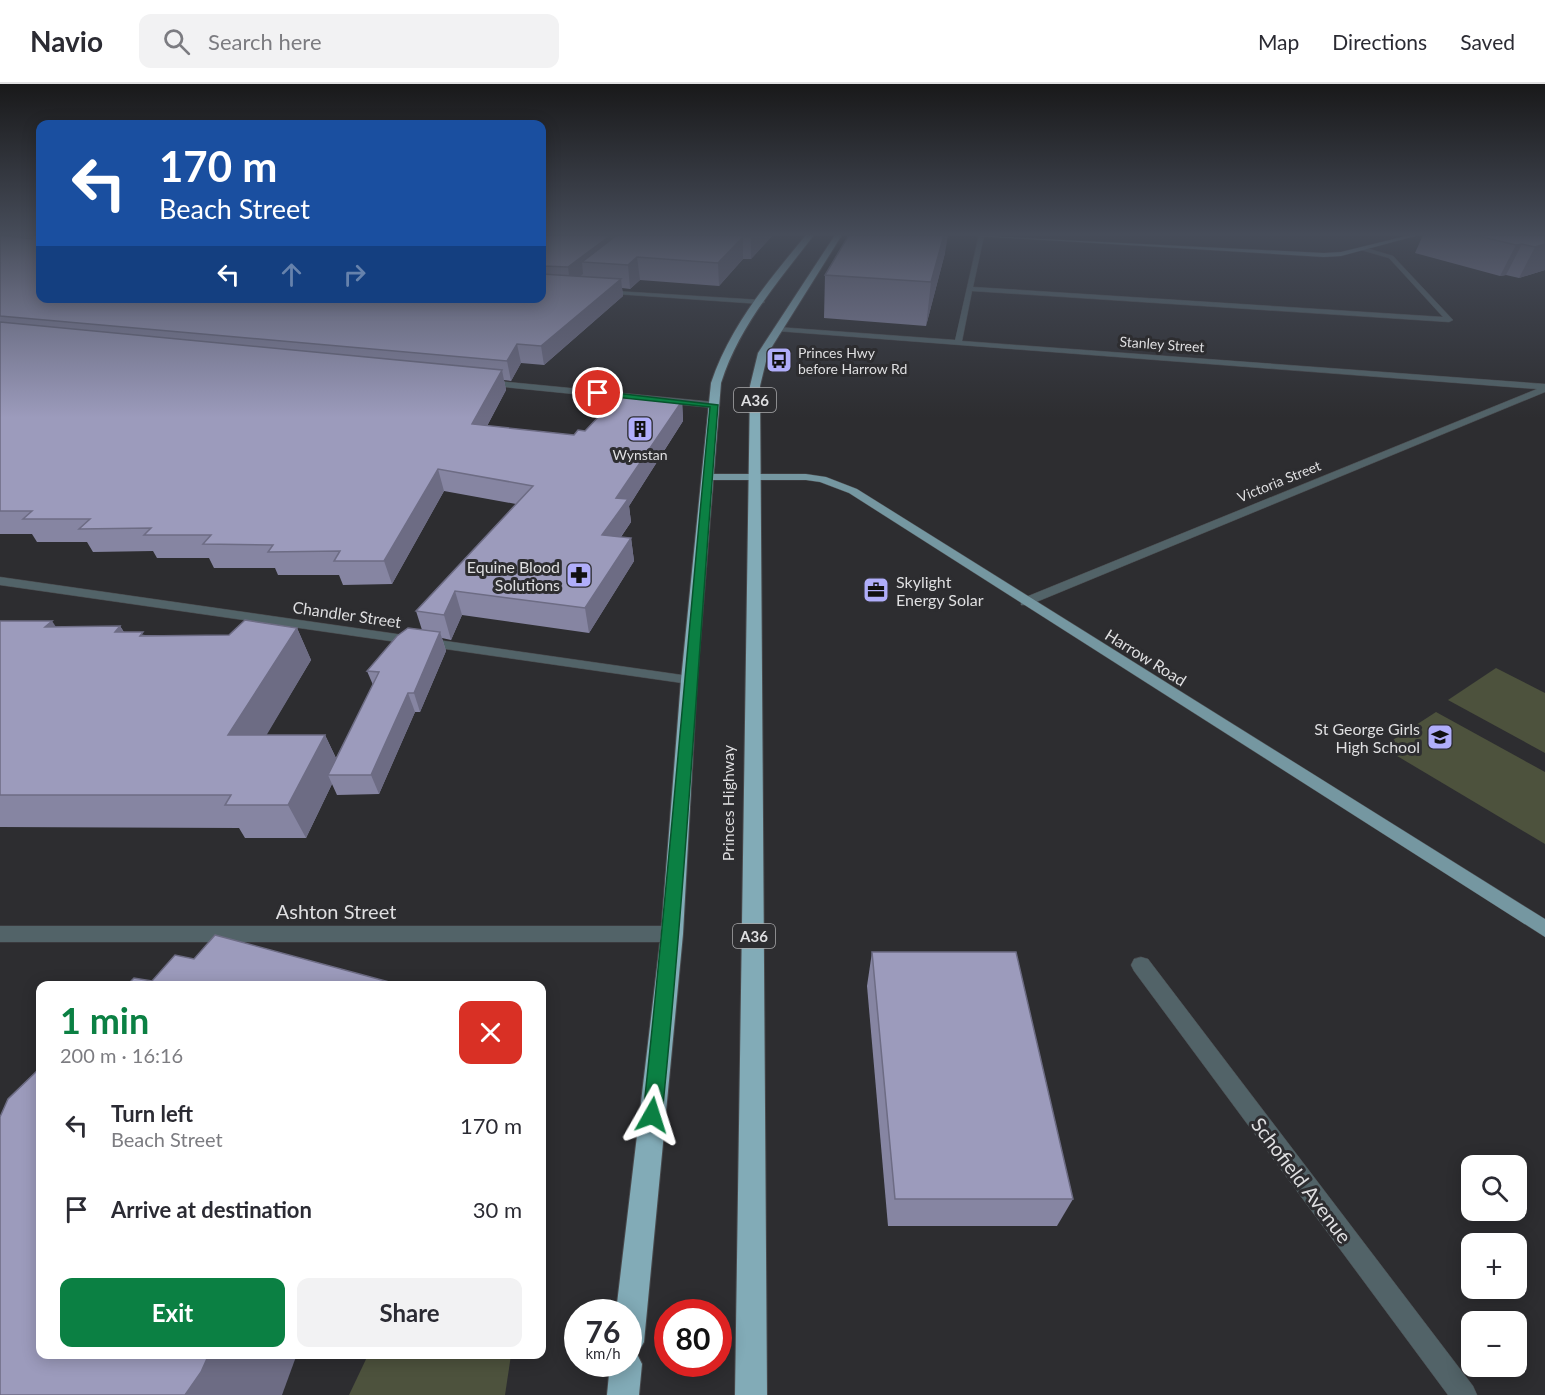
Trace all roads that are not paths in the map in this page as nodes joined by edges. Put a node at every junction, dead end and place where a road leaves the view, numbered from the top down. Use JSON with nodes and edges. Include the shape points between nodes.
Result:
{"nodes":[{"id":1,"x":680,"y":296,"type":"edge"},
{"id":2,"x":765,"y":296,"type":"edge"},
{"id":3,"x":798,"y":296,"type":"edge"},
{"id":4,"x":968,"y":296,"type":"edge"},
{"id":5,"x":1081,"y":296,"type":"edge"},
{"id":6,"x":1427,"y":296,"type":"edge"},
{"id":7,"x":761,"y":302,"type":"junction"},
{"id":8,"x":777,"y":328,"type":"junction"},
{"id":9,"x":958,"y":342,"type":"junction"},
{"id":10,"x":477,"y":382,"type":"edge"},
{"id":11,"x":1545,"y":388,"type":"edge"},
{"id":12,"x":714,"y":405,"type":"junction"},
{"id":13,"x":755,"y":476,"type":"junction"},
{"id":14,"x":710,"y":477,"type":"junction"},
{"id":15,"x":0,"y":581,"type":"edge"},
{"id":16,"x":1024,"y":602,"type":"junction"},
{"id":17,"x":690,"y":680,"type":"junction"},
{"id":18,"x":1545,"y":928,"type":"edge"},
{"id":19,"x":0,"y":934,"type":"edge"},
{"id":20,"x":672,"y":934,"type":"junction"},
{"id":21,"x":1141,"y":965,"type":"dead end"},
{"id":22,"x":633,"y":1299,"type":"edge"},
{"id":23,"x":625,"y":1377,"type":"edge"},
{"id":24,"x":623,"y":1395,"type":"edge"},
{"id":25,"x":751,"y":1395,"type":"edge"},
{"id":26,"x":1464,"y":1395,"type":"edge"}],
"edges":[{"from":1,"to":7,"type":"street"},
{"from":2,"to":7,"type":"highway","number":"A36"},
{"from":3,"to":8,"type":"highway","name":"Princes Highway","number":"A36"},
{"from":4,"to":9,"type":"street"},
{"from":5,"to":6,"type":"street","via":[[1449,320]]},
{"from":7,"to":12,"type":"highway","number":"A36","via":[[725,357]]},
{"from":8,"to":9,"type":"street","name":"Stanley Street"},
{"from":8,"to":13,"type":"highway","name":"Princes Highway","number":"A36","via":[[763,353],[755,386]]},
{"from":9,"to":11,"type":"street","name":"Stanley Street"},
{"from":10,"to":12,"type":"street"},
{"from":11,"to":16,"type":"street","name":"Victoria Street"},
{"from":12,"to":14,"type":"highway","number":"A36"},
{"from":13,"to":14,"type":"main road","name":"Harrow Road"},
{"from":13,"to":16,"type":"main road","name":"Harrow Road","via":[[814,478],[853,491]]},
{"from":13,"to":25,"type":"highway","name":"Princes Highway","number":"A36"},
{"from":14,"to":17,"type":"highway","number":"A36"},
{"from":15,"to":17,"type":"street","name":"Chandler Street"},
{"from":16,"to":18,"type":"main road","name":"Harrow Road"},
{"from":17,"to":20,"type":"highway","number":"A36"},
{"from":19,"to":20,"type":"street","name":"Ashton Street"},
{"from":20,"to":22,"type":"highway","number":"A36"},
{"from":21,"to":26,"type":"street","name":"Schofield Avenue"},
{"from":23,"to":24,"type":"highway"}]}
